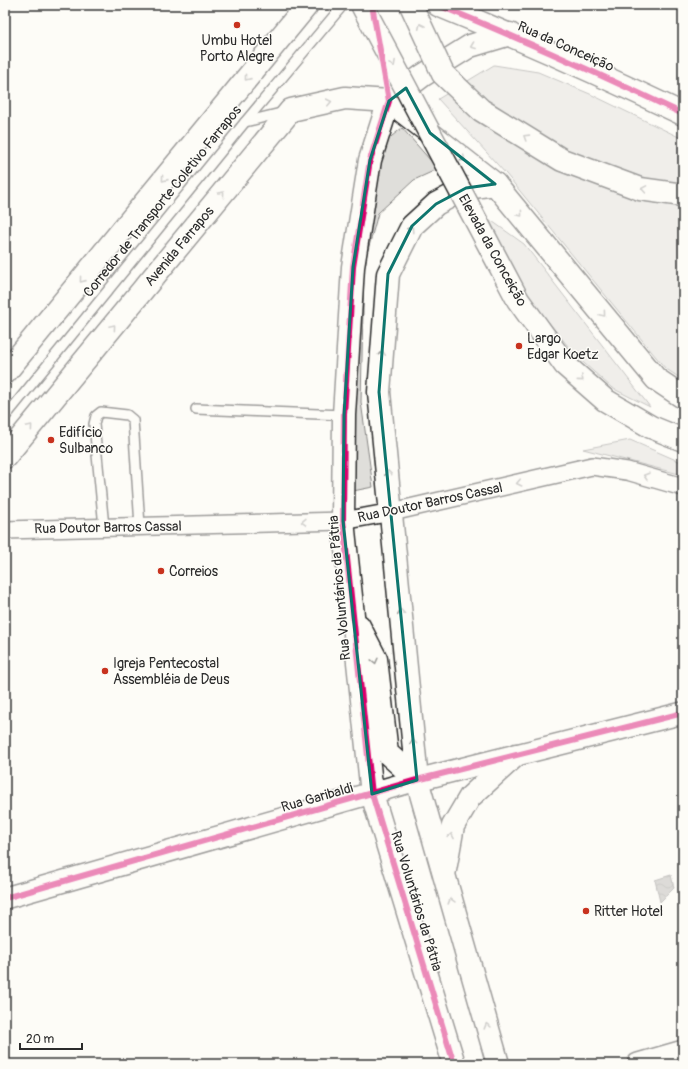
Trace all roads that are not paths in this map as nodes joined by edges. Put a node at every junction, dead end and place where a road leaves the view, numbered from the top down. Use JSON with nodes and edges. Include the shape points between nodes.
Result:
{"nodes":[{"id":1,"x":307,"y":5,"type":"edge"},
{"id":2,"x":343,"y":5,"type":"edge"},
{"id":3,"x":362,"y":5,"type":"edge"},
{"id":4,"x":411,"y":5,"type":"edge"},
{"id":5,"x":438,"y":5,"type":"edge"},
{"id":6,"x":510,"y":34,"type":"junction"},
{"id":7,"x":388,"y":101,"type":"junction"},
{"id":8,"x":291,"y":110,"type":"junction"},
{"id":9,"x":683,"y":114,"type":"edge"},
{"id":10,"x":245,"y":122,"type":"junction"},
{"id":11,"x":495,"y":184,"type":"junction"},
{"id":12,"x":683,"y":195,"type":"edge"},
{"id":13,"x":5,"y":374,"type":"edge"},
{"id":14,"x":683,"y":397,"type":"edge"},
{"id":15,"x":196,"y":409,"type":"dead end"},
{"id":16,"x":344,"y":415,"type":"junction"},
{"id":17,"x":5,"y":417,"type":"edge"},
{"id":18,"x":683,"y":440,"type":"edge"},
{"id":19,"x":5,"y":457,"type":"edge"},
{"id":20,"x":683,"y":487,"type":"edge"},
{"id":21,"x":392,"y":512,"type":"junction"},
{"id":22,"x":343,"y":521,"type":"junction"},
{"id":23,"x":140,"y":526,"type":"junction"},
{"id":24,"x":104,"y":527,"type":"junction"},
{"id":25,"x":5,"y":530,"type":"edge"},
{"id":26,"x":353,"y":614,"type":"junction"},
{"id":27,"x":683,"y":712,"type":"edge"},
{"id":28,"x":516,"y":755,"type":"junction"},
{"id":29,"x":417,"y":780,"type":"junction"},
{"id":30,"x":372,"y":794,"type":"junction"},
{"id":31,"x":444,"y":875,"type":"junction"},
{"id":32,"x":5,"y":898,"type":"edge"},
{"id":33,"x":683,"y":1051,"type":"edge"},
{"id":34,"x":454,"y":1064,"type":"edge"},
{"id":35,"x":498,"y":1064,"type":"edge"},
{"id":36,"x":638,"y":1064,"type":"edge"}],
"edges":[{"from":1,"to":13,"type":"main road","one_way":true},
{"from":2,"to":10,"type":"lane","name":"Corredor de Transporte Coletivo Farrapos"},
{"from":3,"to":18,"type":"main road","name":"Elevada da Conceição","one_way":true,"bridge":true,"via":[[518,300],[565,365],[605,400],[651,427]]},
{"from":12,"to":4,"type":"main road","one_way":true,"bridge":true,"via":[[640,189],[562,160],[482,110],[443,74]]},
{"from":5,"to":6,"type":"main road","name":"Rua da Conceição"},
{"from":6,"to":7,"type":"main road","one_way":true,"via":[[470,46]]},
{"from":6,"to":9,"type":"main road","name":"Rua da Conceição"},
{"from":8,"to":7,"type":"main road","one_way":true,"via":[[346,98]]},
{"from":7,"to":11,"type":"main road","one_way":true},
{"from":7,"to":16,"type":"main road","name":"Rua Voluntários da Pátria","via":[[370,160],[353,266]]},
{"from":8,"to":10,"type":"lane"},
{"from":19,"to":8,"type":"main road","name":"Avenida Farrapos","one_way":true},
{"from":10,"to":17,"type":"lane","name":"Corredor de Transporte Coletivo Farrapos"},
{"from":11,"to":14,"type":"main road","one_way":true,"via":[[656,379]]},
{"from":21,"to":11,"type":"main road","one_way":true,"via":[[379,392],[388,274],[412,226],[436,204],[466,188]]},
{"from":15,"to":16,"type":"lane"},
{"from":16,"to":22,"type":"main road","name":"Rua Voluntários da Pátria"},
{"from":20,"to":21,"type":"street","name":"Rua Doutor Barros Cassal","one_way":true,"via":[[627,471],[592,466]]},
{"from":21,"to":22,"type":"street","name":"Rua Doutor Barros Cassal"},
{"from":29,"to":21,"type":"main road","one_way":true},
{"from":22,"to":23,"type":"street","name":"Rua Doutor Barros Cassal","one_way":true},
{"from":22,"to":26,"type":"main road","name":"Rua Voluntários da Pátria"},
{"from":23,"to":24,"type":"street","name":"Rua Doutor Barros Cassal"},
{"from":23,"to":24,"type":"lane","via":[[133,420],[127,415],[101,412],[96,416],[94,424]]},
{"from":24,"to":25,"type":"street","name":"Rua Doutor Barros Cassal"},
{"from":26,"to":29,"type":"main road","one_way":true,"via":[[376,659],[387,753]]},
{"from":26,"to":30,"type":"main road","name":"Rua Voluntários da Pátria"},
{"from":27,"to":28,"type":"street","name":"Rua Garibaldi"},
{"from":28,"to":29,"type":"street","name":"Rua Garibaldi"},
{"from":31,"to":28,"type":"main road","one_way":true,"via":[[453,826],[470,797]]},
{"from":29,"to":30,"type":"street","name":"Rua Garibaldi"},
{"from":29,"to":31,"type":"main road"},
{"from":30,"to":32,"type":"street","name":"Rua Garibaldi"},
{"from":30,"to":34,"type":"main road","name":"Rua Voluntários da Pátria"},
{"from":35,"to":31,"type":"main road","one_way":true},
{"from":33,"to":36,"type":"street"}]}
